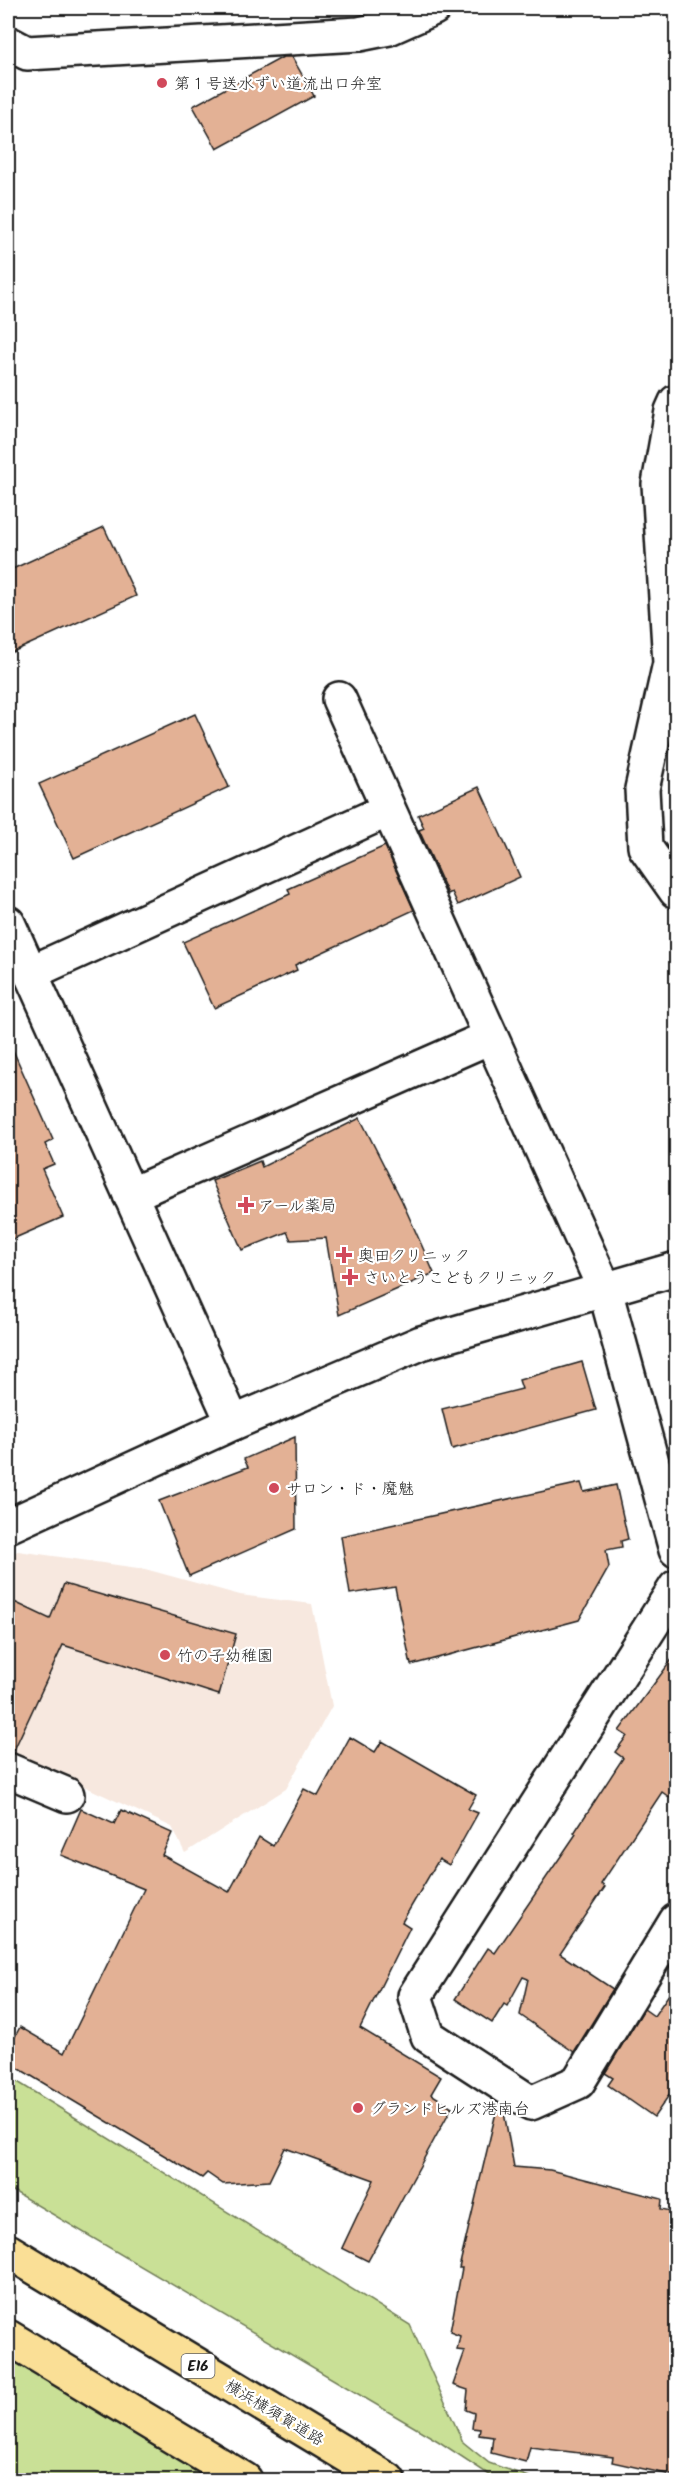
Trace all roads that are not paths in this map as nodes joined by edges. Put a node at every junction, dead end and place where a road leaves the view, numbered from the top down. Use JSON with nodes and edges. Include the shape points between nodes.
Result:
{"nodes":[{"id":1,"x":434,"y":8,"type":"edge"},
{"id":2,"x":8,"y":43,"type":"edge"},
{"id":3,"x":676,"y":402,"type":"edge"},
{"id":4,"x":339,"y":699,"type":"dead end"},
{"id":5,"x":388,"y":810,"type":"junction"},
{"id":6,"x":676,"y":891,"type":"edge"},
{"id":7,"x":8,"y":923,"type":"edge"},
{"id":8,"x":30,"y":972,"type":"junction"},
{"id":9,"x":490,"y":1037,"type":"junction"},
{"id":10,"x":130,"y":1194,"type":"junction"},
{"id":11,"x":676,"y":1269,"type":"edge"},
{"id":12,"x":605,"y":1290,"type":"junction"},
{"id":13,"x":233,"y":1423,"type":"junction"},
{"id":14,"x":8,"y":1526,"type":"edge"},
{"id":15,"x":676,"y":1550,"type":"edge"},
{"id":16,"x":676,"y":1587,"type":"edge"},
{"id":17,"x":8,"y":1770,"type":"edge"},
{"id":18,"x":67,"y":1795,"type":"dead end"},
{"id":19,"x":676,"y":1921,"type":"edge"},
{"id":20,"x":8,"y":2251,"type":"edge"},
{"id":21,"x":8,"y":2337,"type":"edge"},
{"id":22,"x":245,"y":2481,"type":"edge"},
{"id":23,"x":388,"y":2481,"type":"edge"}],
"edges":[{"from":1,"to":2,"type":"street","via":[[389,28],[359,34],[27,53]]},
{"from":3,"to":6,"type":"street","via":[[659,484],[670,663],[642,789],[645,848]]},
{"from":4,"to":5,"type":"street"},
{"from":5,"to":8,"type":"street"},
{"from":5,"to":9,"type":"street"},
{"from":7,"to":8,"type":"street"},
{"from":8,"to":10,"type":"street"},
{"from":9,"to":10,"type":"street"},
{"from":9,"to":12,"type":"street"},
{"from":10,"to":13,"type":"street"},
{"from":11,"to":12,"type":"street"},
{"from":12,"to":13,"type":"street","via":[[421,1343]]},
{"from":12,"to":15,"type":"street"},
{"from":13,"to":14,"type":"street"},
{"from":16,"to":19,"type":"street","via":[[415,1996],[428,2036],[531,2103],[578,2082]]},
{"from":17,"to":18,"type":"street"},
{"from":20,"to":23,"type":"highway","name":"横浜横須賀道路","number":"E16"},
{"from":21,"to":22,"type":"highway"}]}
